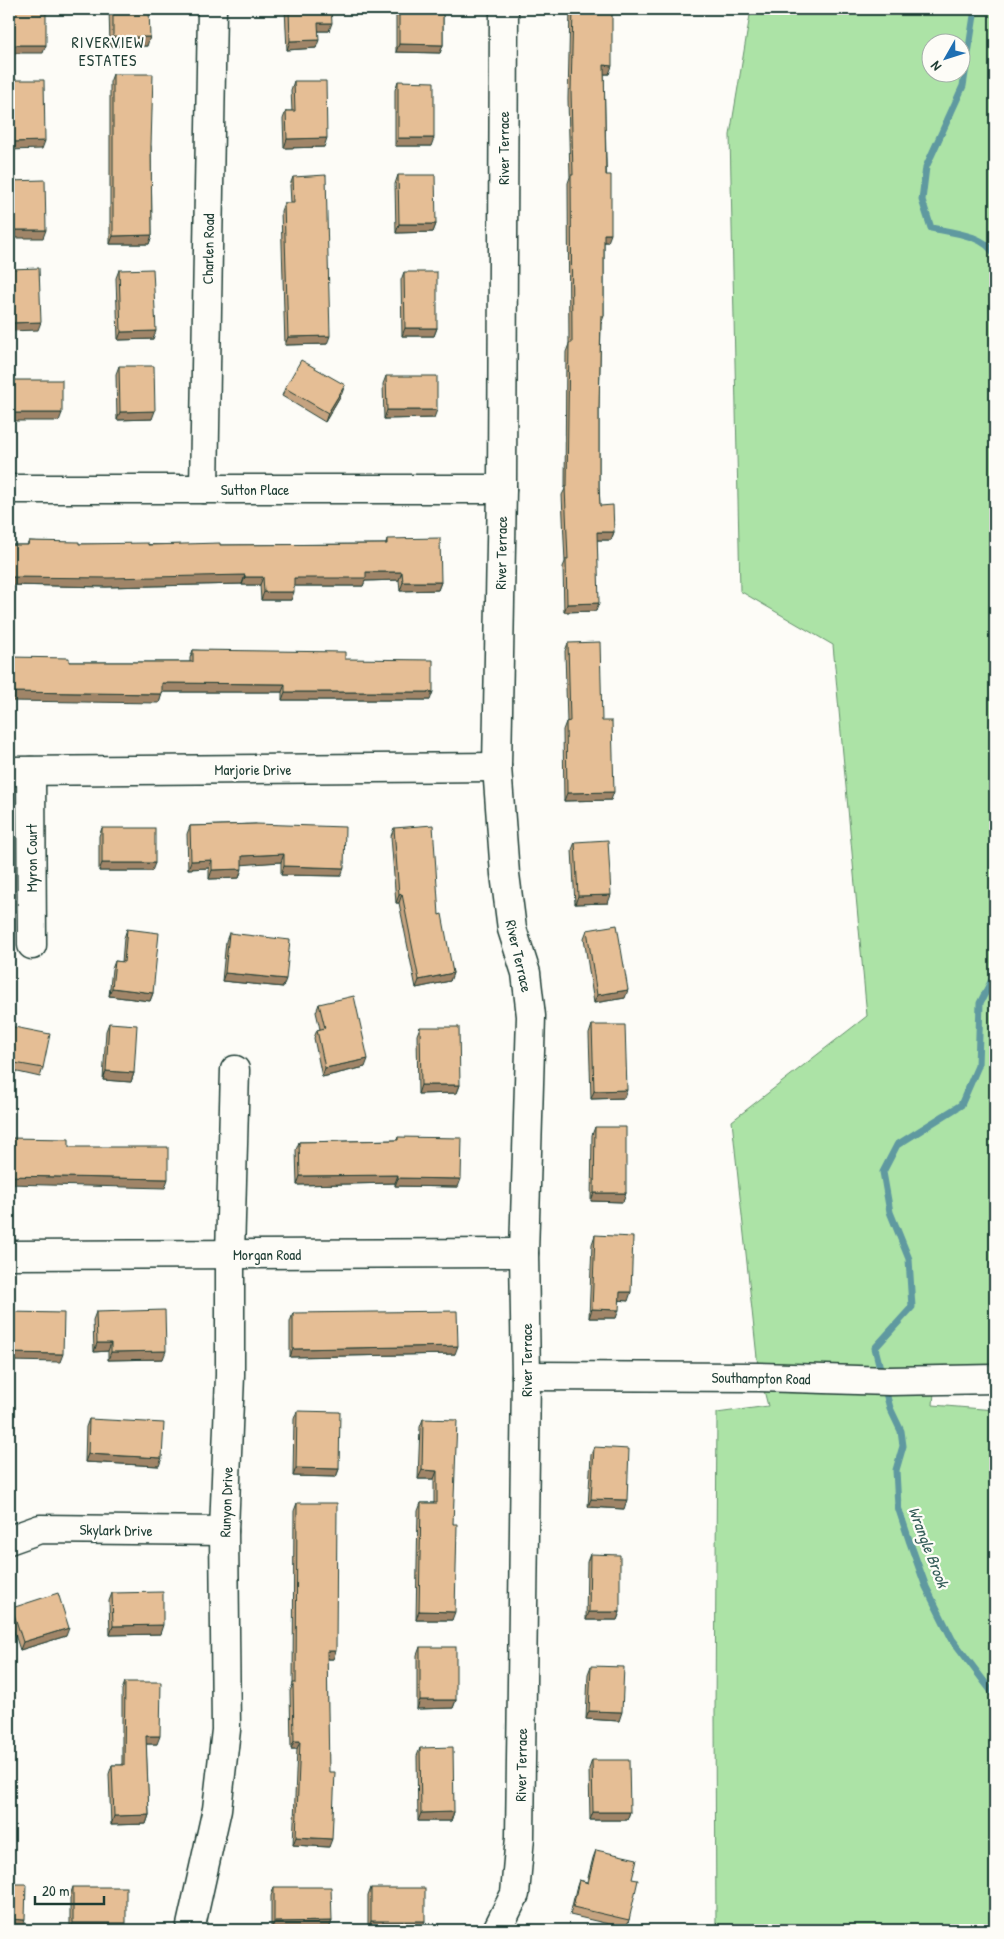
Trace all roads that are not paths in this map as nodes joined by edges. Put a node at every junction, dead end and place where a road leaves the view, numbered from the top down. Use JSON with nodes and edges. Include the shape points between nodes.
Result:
{"nodes":[{"id":1,"x":212,"y":9,"type":"edge"},
{"id":2,"x":504,"y":9,"type":"edge"},
{"id":3,"x":9,"y":489,"type":"edge"},
{"id":4,"x":204,"y":489,"type":"junction"},
{"id":5,"x":502,"y":489,"type":"junction"},
{"id":6,"x":497,"y":767,"type":"junction"},
{"id":7,"x":20,"y":771,"type":"edge"},
{"id":8,"x":32,"y":945,"type":"dead end"},
{"id":9,"x":235,"y":1070,"type":"dead end"},
{"id":10,"x":524,"y":1253,"type":"junction"},
{"id":11,"x":230,"y":1254,"type":"junction"},
{"id":12,"x":9,"y":1255,"type":"edge"},
{"id":13,"x":526,"y":1376,"type":"junction"},
{"id":14,"x":995,"y":1379,"type":"edge"},
{"id":15,"x":224,"y":1531,"type":"junction"},
{"id":16,"x":9,"y":1540,"type":"edge"},
{"id":17,"x":190,"y":1930,"type":"edge"},
{"id":18,"x":497,"y":1930,"type":"edge"}],
"edges":[{"from":1,"to":4,"type":"street","name":"Charlen Road"},
{"from":2,"to":5,"type":"street","name":"River Terrace"},
{"from":3,"to":4,"type":"street","name":"Sutton Place"},
{"from":4,"to":5,"type":"street","name":"Sutton Place"},
{"from":5,"to":6,"type":"street","name":"River Terrace"},
{"from":6,"to":7,"type":"street","name":"Marjorie Drive"},
{"from":6,"to":10,"type":"street","name":"River Terrace","via":[[510,920],[526,973],[531,1016]]},
{"from":7,"to":8,"type":"street","name":"Myron Court"},
{"from":9,"to":11,"type":"street","name":"Runyon Drive"},
{"from":10,"to":11,"type":"street","name":"Morgan Road"},
{"from":10,"to":13,"type":"street","name":"River Terrace"},
{"from":11,"to":12,"type":"street","name":"Morgan Road"},
{"from":11,"to":15,"type":"street","name":"Runyon Drive","via":[[230,1375]]},
{"from":13,"to":14,"type":"street","name":"Southampton Road","via":[[890,1381]]},
{"from":13,"to":18,"type":"street","name":"River Terrace","via":[[520,1837],[515,1894]]},
{"from":15,"to":16,"type":"street","name":"Skylark Drive","via":[[40,1529]]},
{"from":15,"to":17,"type":"street","name":"Runyon Drive","via":[[226,1730],[217,1809]]}]}
